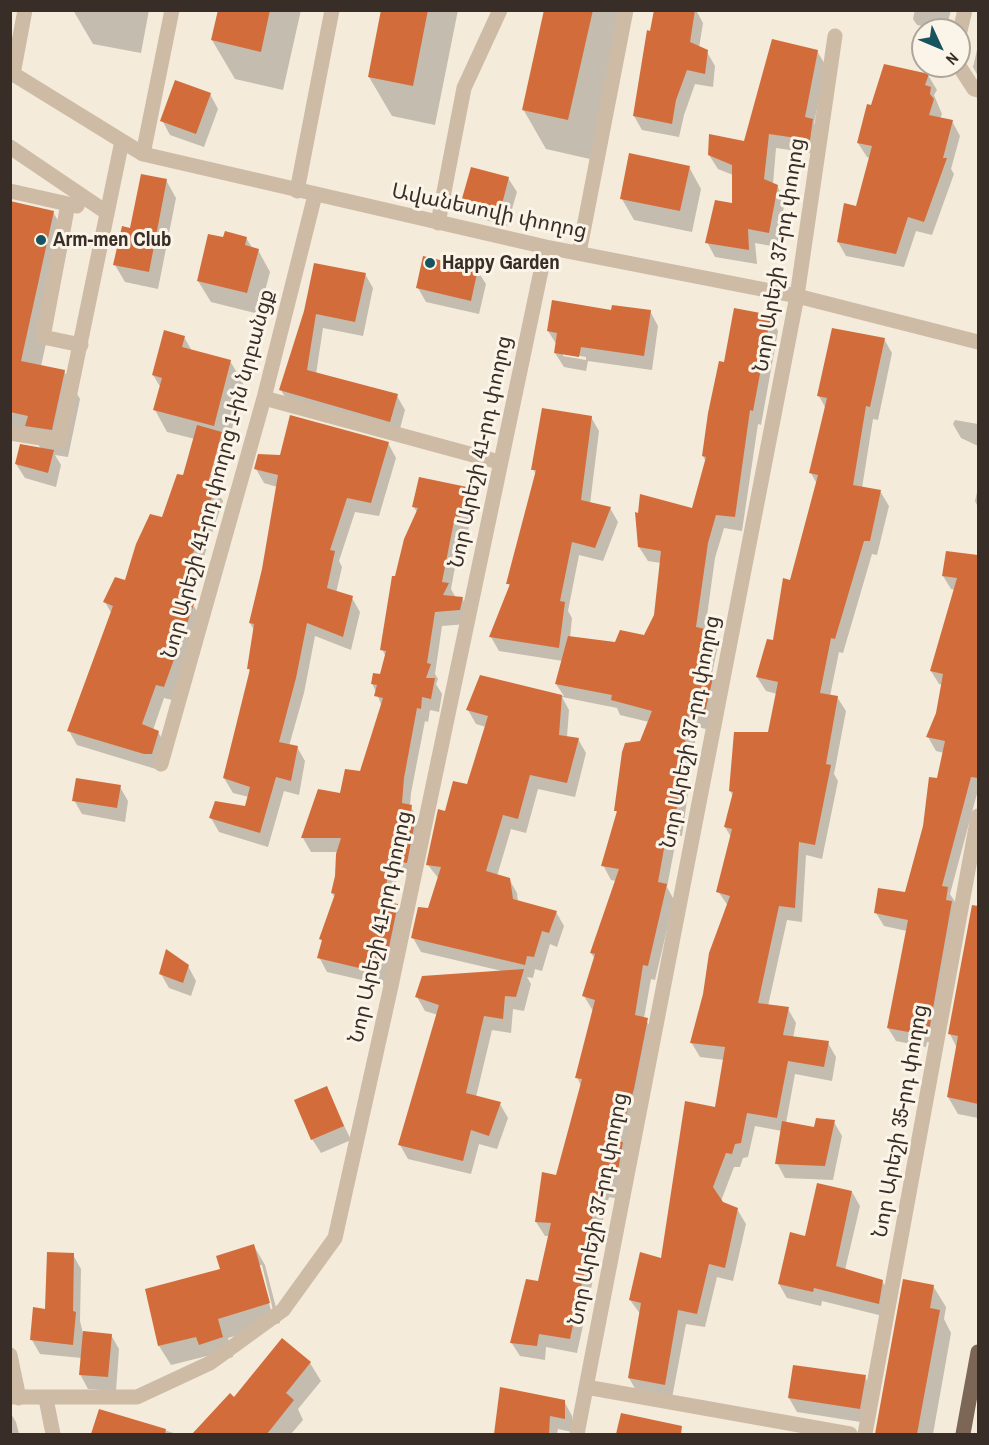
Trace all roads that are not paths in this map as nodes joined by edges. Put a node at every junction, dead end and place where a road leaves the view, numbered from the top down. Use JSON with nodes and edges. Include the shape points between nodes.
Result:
{"nodes":[{"id":1,"x":25,"y":10,"type":"edge"},
{"id":2,"x":172,"y":10,"type":"edge"},
{"id":3,"x":332,"y":10,"type":"edge"},
{"id":4,"x":500,"y":10,"type":"edge"},
{"id":5,"x":626,"y":10,"type":"edge"},
{"id":6,"x":835,"y":36,"type":"dead end"},
{"id":7,"x":12,"y":73,"type":"edge"},
{"id":8,"x":967,"y":78,"type":"edge"},
{"id":9,"x":978,"y":90,"type":"edge"},
{"id":10,"x":122,"y":141,"type":"junction"},
{"id":11,"x":10,"y":147,"type":"edge"},
{"id":12,"x":143,"y":154,"type":"junction"},
{"id":13,"x":10,"y":191,"type":"edge"},
{"id":14,"x":297,"y":191,"type":"junction"},
{"id":15,"x":315,"y":195,"type":"junction"},
{"id":16,"x":68,"y":204,"type":"junction"},
{"id":17,"x":106,"y":212,"type":"junction"},
{"id":18,"x":438,"y":222,"type":"junction"},
{"id":19,"x":546,"y":247,"type":"junction"},
{"id":20,"x":579,"y":253,"type":"junction"},
{"id":21,"x":797,"y":296,"type":"junction"},
{"id":22,"x":978,"y":342,"type":"edge"},
{"id":23,"x":81,"y":345,"type":"junction"},
{"id":24,"x":264,"y":398,"type":"junction"},
{"id":25,"x":10,"y":433,"type":"edge"},
{"id":26,"x":499,"y":462,"type":"junction"},
{"id":27,"x":161,"y":764,"type":"dead end"},
{"id":28,"x":978,"y":816,"type":"edge"},
{"id":29,"x":978,"y":1352,"type":"edge"},
{"id":30,"x":10,"y":1355,"type":"edge"},
{"id":31,"x":586,"y":1387,"type":"junction"},
{"id":32,"x":15,"y":1397,"type":"edge"},
{"id":33,"x":46,"y":1399,"type":"junction"},
{"id":34,"x":53,"y":1434,"type":"edge"},
{"id":35,"x":577,"y":1434,"type":"edge"},
{"id":36,"x":850,"y":1434,"type":"edge"},
{"id":37,"x":865,"y":1434,"type":"edge"},
{"id":38,"x":963,"y":1434,"type":"edge"}],
"edges":[{"from":1,"to":7,"type":"street"},
{"from":2,"to":12,"type":"street"},
{"from":3,"to":14,"type":"street"},
{"from":4,"to":18,"type":"street","via":[[464,88]]},
{"from":5,"to":20,"type":"street"},
{"from":6,"to":21,"type":"street","name":"Նոր Արեշի 37-րդ փողոց"},
{"from":7,"to":10,"type":"street","name":"Ավանեսովի փողոց"},
{"from":8,"to":9,"type":"street"},
{"from":10,"to":12,"type":"street","name":"Ավանեսովի փողոց"},
{"from":10,"to":17,"type":"street"},
{"from":11,"to":17,"type":"street"},
{"from":12,"to":14,"type":"street","name":"Ավանեսովի փողոց"},
{"from":13,"to":16,"type":"street"},
{"from":14,"to":15,"type":"street","name":"Ավանեսովի փողոց"},
{"from":15,"to":18,"type":"street","name":"Ավանեսովի փողոց"},
{"from":15,"to":24,"type":"street","name":"Նոր Արեշի 41-րդ փողոց 1-ին նրբանցք"},
{"from":16,"to":17,"type":"street"},
{"from":16,"to":23,"type":"street","via":[[43,337]]},
{"from":17,"to":23,"type":"street"},
{"from":18,"to":19,"type":"street","name":"Ավանեսովի փողոց"},
{"from":19,"to":20,"type":"street","name":"Ավանեսովի փողոց"},
{"from":19,"to":26,"type":"street","name":"Նոր Արեշի 41-րդ փողոց"},
{"from":20,"to":21,"type":"street","name":"Ավանեսովի փողոց"},
{"from":21,"to":22,"type":"street","name":"Ավանեսովի փողոց"},
{"from":21,"to":31,"type":"street","name":"Նոր Արեշի 37-րդ փողոց"},
{"from":23,"to":25,"type":"street","via":[[60,441]]},
{"from":24,"to":26,"type":"street"},
{"from":24,"to":27,"type":"street","name":"Նոր Արեշի 41-րդ փողոց 1-ին նրբանցք"},
{"from":26,"to":33,"type":"street","name":"Նոր Արեշի 41-րդ փողոց","via":[[335,1238],[283,1310],[210,1364],[137,1396]]},
{"from":28,"to":37,"type":"street","name":"Նոր Արեշի 35-րդ փողոց"},
{"from":29,"to":38,"type":"main road"},
{"from":30,"to":32,"type":"street"},
{"from":31,"to":35,"type":"street","name":"Նոր Արեշի 37-րդ փողոց"},
{"from":31,"to":36,"type":"street"},
{"from":32,"to":33,"type":"street","name":"Նոր Արեշի 41-րդ փողոց"},
{"from":33,"to":34,"type":"street"}]}
